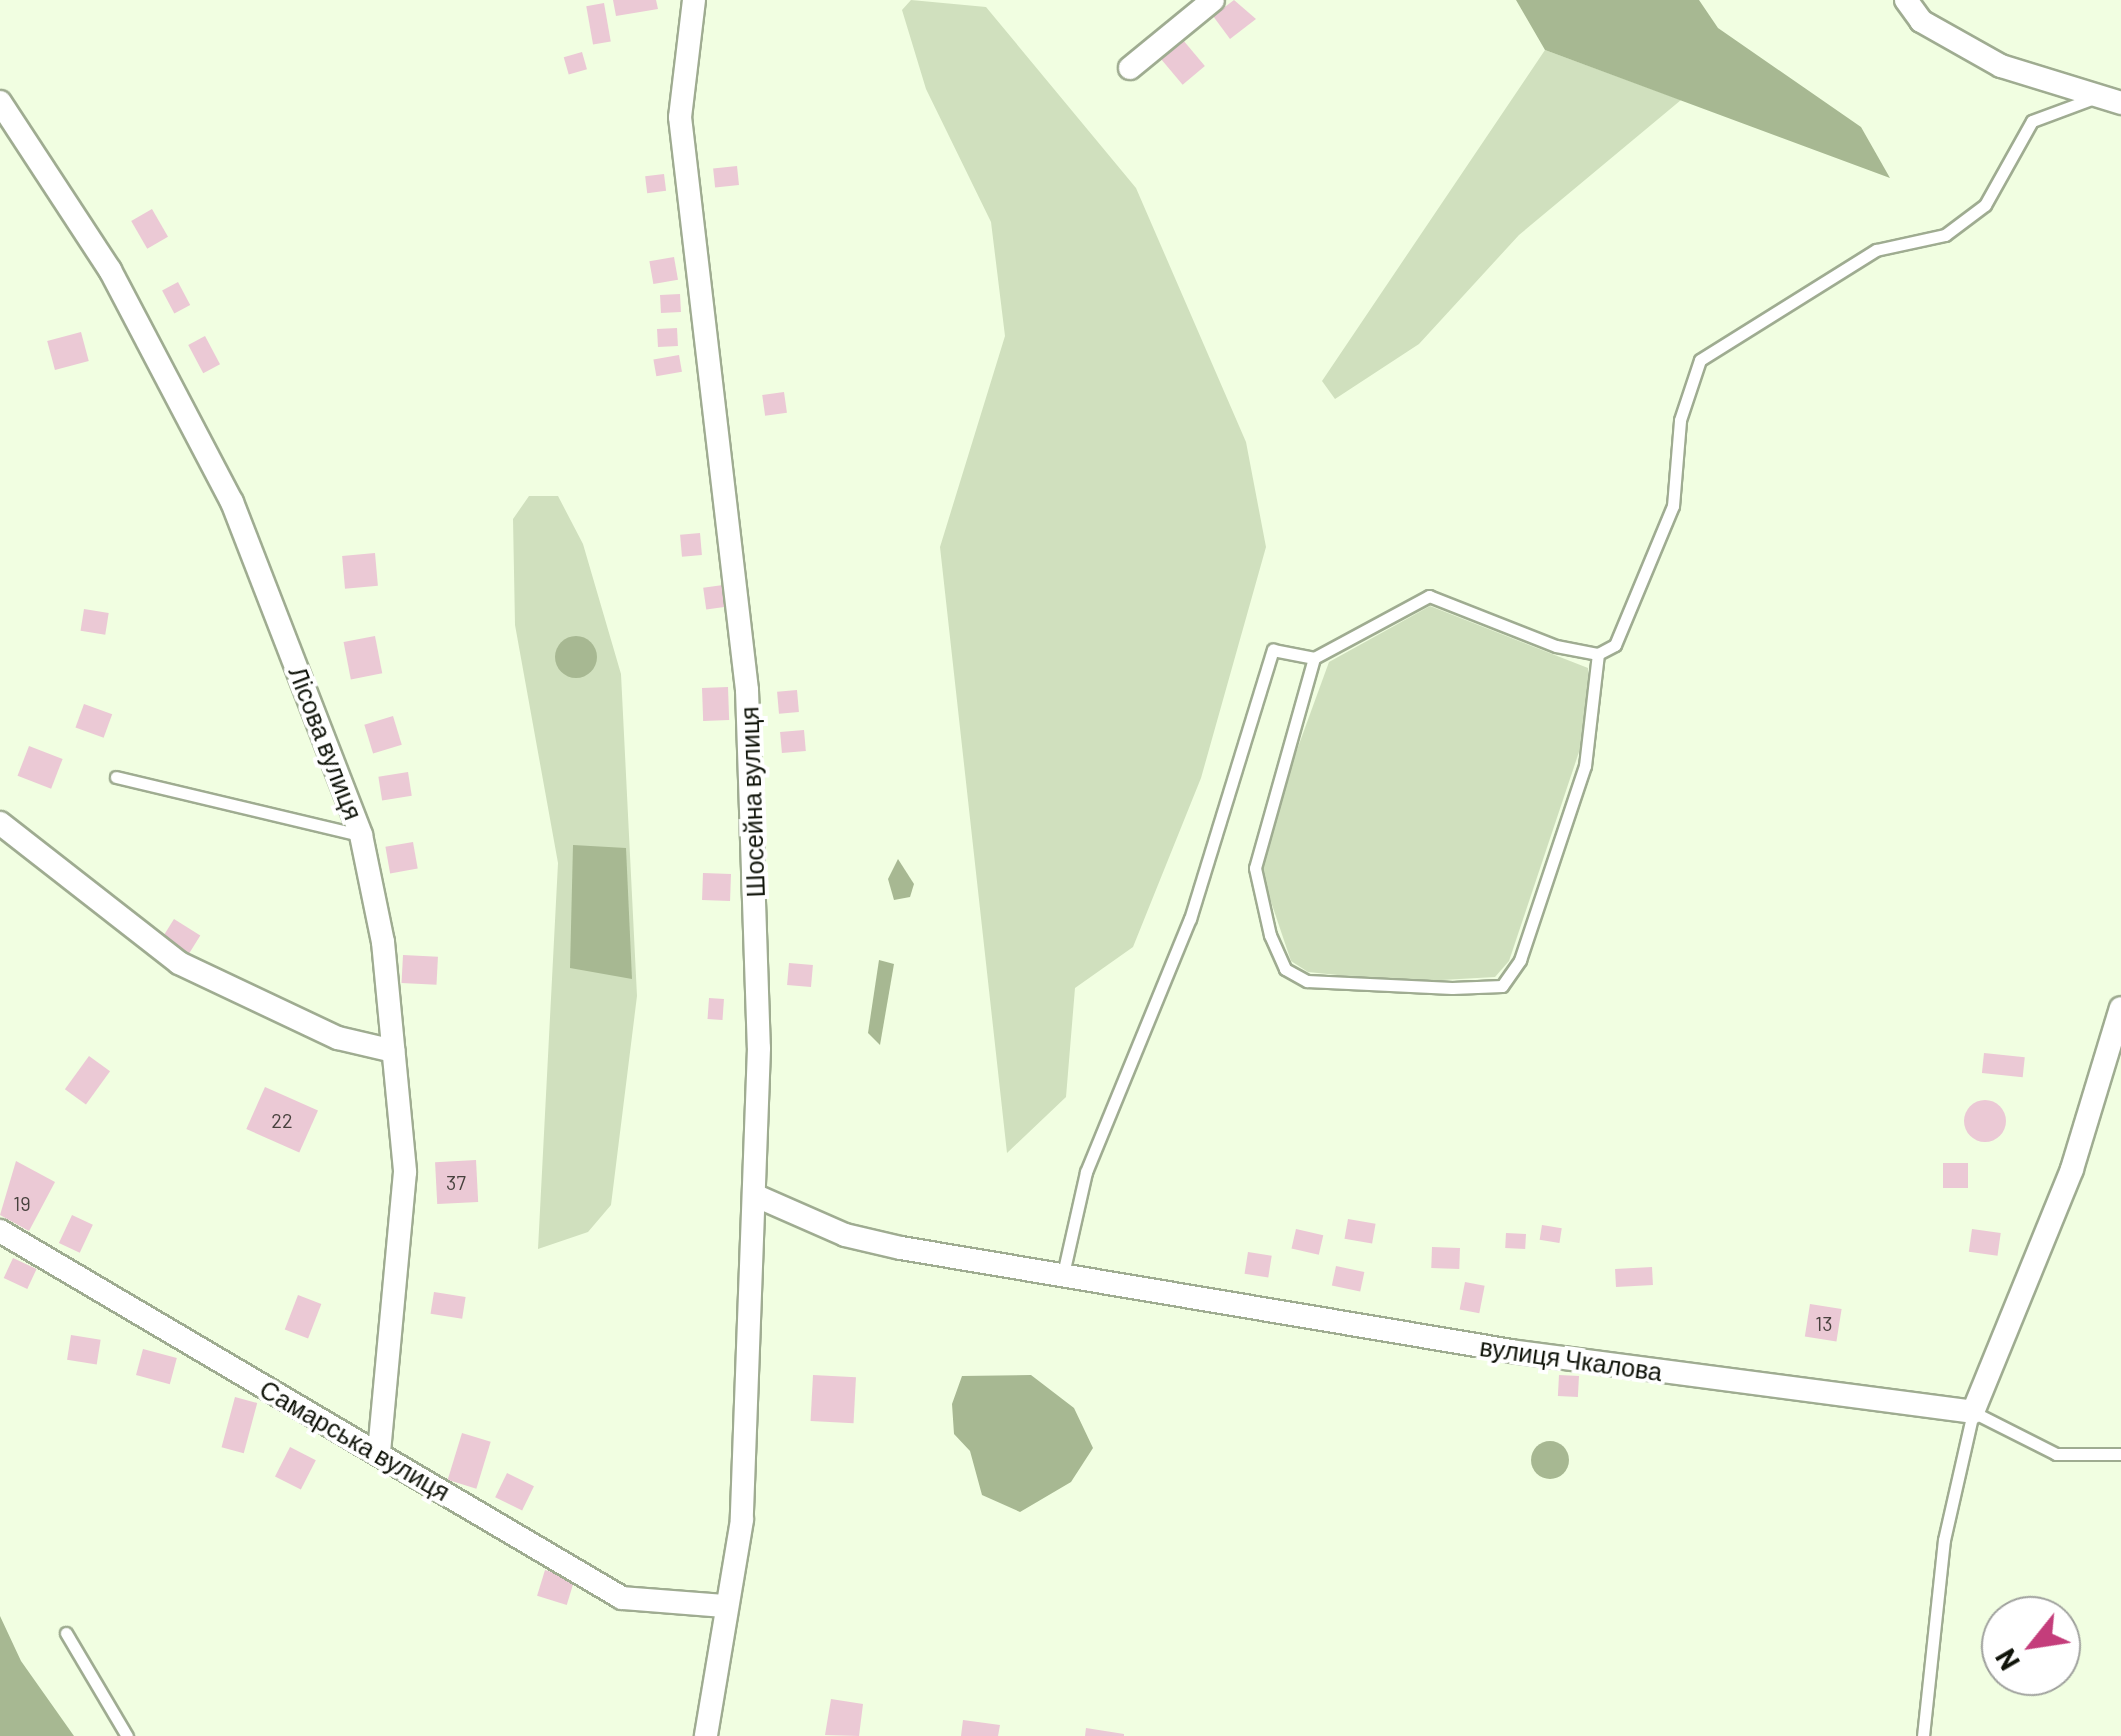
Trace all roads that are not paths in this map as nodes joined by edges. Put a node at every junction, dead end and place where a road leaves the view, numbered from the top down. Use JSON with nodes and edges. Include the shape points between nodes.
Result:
{"nodes":[{"id":1,"x":694,"y":0,"type":"edge"},
{"id":2,"x":1213,"y":0,"type":"edge"},
{"id":3,"x":1906,"y":0,"type":"edge"},
{"id":4,"x":1130,"y":68,"type":"dead end"},
{"id":5,"x":2091,"y":99,"type":"junction"},
{"id":6,"x":0,"y":102,"type":"edge"},
{"id":7,"x":2121,"y":102,"type":"edge"},
{"id":8,"x":1598,"y":654,"type":"junction"},
{"id":9,"x":1314,"y":658,"type":"junction"},
{"id":10,"x":116,"y":777,"type":"dead end"},
{"id":11,"x":0,"y":824,"type":"edge"},
{"id":12,"x":361,"y":835,"type":"junction"},
{"id":13,"x":2121,"y":1008,"type":"edge"},
{"id":14,"x":394,"y":1051,"type":"junction"},
{"id":15,"x":754,"y":1195,"type":"junction"},
{"id":16,"x":0,"y":1231,"type":"edge"},
{"id":17,"x":1063,"y":1274,"type":"junction"},
{"id":18,"x":1973,"y":1412,"type":"junction"},
{"id":19,"x":379,"y":1454,"type":"junction"},
{"id":20,"x":2121,"y":1454,"type":"edge"},
{"id":21,"x":723,"y":1606,"type":"junction"},
{"id":22,"x":66,"y":1634,"type":"dead end"},
{"id":23,"x":128,"y":1736,"type":"edge"},
{"id":24,"x":706,"y":1736,"type":"edge"},
{"id":25,"x":1923,"y":1736,"type":"edge"}],
"edges":[{"from":1,"to":15,"type":"street","name":"Шосейна вулиця","via":[[680,117],[747,690]]},
{"from":2,"to":4,"type":"street"},
{"from":3,"to":5,"type":"street","via":[[1920,21],[2000,66]]},
{"from":5,"to":7,"type":"street"},
{"from":5,"to":8,"type":"lane","via":[[2032,121],[1984,205],[1945,235],[1876,250],[1700,360],[1680,420],[1673,506],[1615,645]]},
{"from":6,"to":12,"type":"street","name":"Лісова вулиця","via":[[110,270],[224,485]]},
{"from":8,"to":9,"type":"lane","via":[[1430,596]]},
{"from":8,"to":9,"type":"lane","via":[[1585,766],[1520,960],[1502,986],[1452,988],[1307,981],[1285,968],[1270,935],[1255,868]]},
{"from":9,"to":17,"type":"lane","via":[[1273,650],[1190,919],[1086,1172]]},
{"from":10,"to":12,"type":"lane"},
{"from":11,"to":14,"type":"street","via":[[178,963],[338,1038]]},
{"from":12,"to":14,"type":"street","name":"Лісова вулиця"},
{"from":13,"to":18,"type":"street","via":[[2072,1170]]},
{"from":14,"to":19,"type":"street","name":"Лісова вулиця","via":[[405,1172]]},
{"from":15,"to":17,"type":"street","name":"вулиця Чкалова","via":[[845,1236]]},
{"from":15,"to":21,"type":"street","name":"Шосейна вулиця","via":[[742,1520]]},
{"from":16,"to":19,"type":"street","name":"Самарська вулиця"},
{"from":17,"to":18,"type":"street","name":"вулиця Чкалова","via":[[1510,1352]]},
{"from":18,"to":20,"type":"lane","via":[[2056,1454]]},
{"from":18,"to":25,"type":"lane","via":[[1944,1540]]},
{"from":19,"to":21,"type":"street","name":"Самарська вулиця","via":[[622,1598]]},
{"from":21,"to":24,"type":"street","name":"Шосейна вулиця"},
{"from":22,"to":23,"type":"lane"}]}
